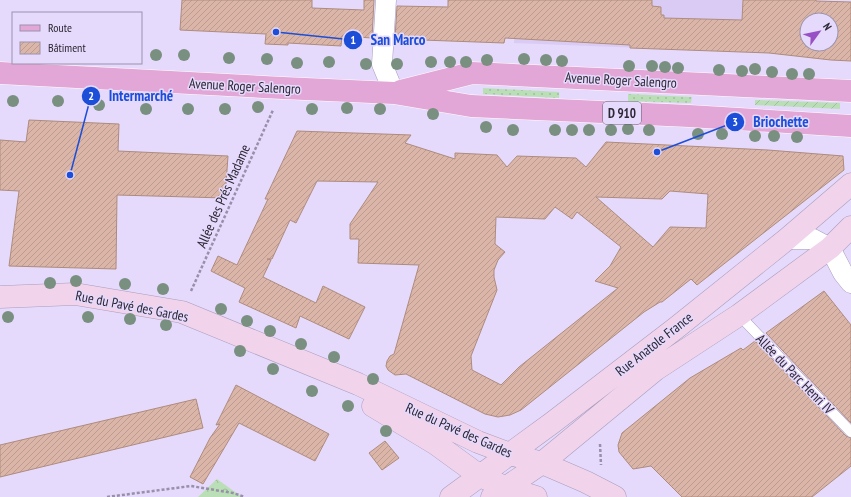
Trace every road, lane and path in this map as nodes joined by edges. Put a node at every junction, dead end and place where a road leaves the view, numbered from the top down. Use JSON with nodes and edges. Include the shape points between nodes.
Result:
{"nodes":[{"id":1,"x":386,"y":0,"type":"edge"},
{"id":2,"x":0,"y":73,"type":"edge"},
{"id":3,"x":283,"y":88,"type":"junction"},
{"id":4,"x":851,"y":91,"type":"edge"},
{"id":5,"x":394,"y":93,"type":"junction"},
{"id":6,"x":851,"y":126,"type":"edge"},
{"id":7,"x":851,"y":184,"type":"edge"},
{"id":8,"x":851,"y":228,"type":"edge"},
{"id":9,"x":788,"y":239,"type":"junction"},
{"id":10,"x":830,"y":248,"type":"junction"},
{"id":11,"x":851,"y":283,"type":"edge"},
{"id":12,"x":0,"y":297,"type":"edge"},
{"id":13,"x":182,"y":312,"type":"junction"},
{"id":14,"x":739,"y":315,"type":"junction"},
{"id":15,"x":303,"y":362,"type":"junction"},
{"id":16,"x":851,"y":432,"type":"edge"},
{"id":17,"x":576,"y":435,"type":"junction"},
{"id":18,"x":510,"y":454,"type":"junction"},
{"id":19,"x":542,"y":463,"type":"junction"},
{"id":20,"x":480,"y":476,"type":"junction"},
{"id":21,"x":499,"y":492,"type":"edge"},
{"id":22,"x":600,"y":492,"type":"edge"},
{"id":23,"x":107,"y":497,"type":"edge"},
{"id":24,"x":245,"y":497,"type":"edge"},
{"id":25,"x":452,"y":497,"type":"edge"},
{"id":26,"x":536,"y":497,"type":"edge"}],
"edges":[{"from":1,"to":5,"type":"street","via":[[382,64]]},
{"from":2,"to":3,"type":"main road","name":"Avenue Roger Salengro","number":"D 910"},
{"from":3,"to":5,"type":"main road","name":"Avenue Roger Salengro","number":"D 910"},
{"from":3,"to":13,"type":"path","name":"Allée des Prés Madame"},
{"from":4,"to":5,"type":"main road","name":"Avenue Roger Salengro","number":"D 910","via":[[472,73]]},
{"from":5,"to":6,"type":"main road","name":"Avenue Roger Salengro","number":"D 910","via":[[471,106]]},
{"from":7,"to":9,"type":"main road","name":"Rue Anatole France"},
{"from":8,"to":10,"type":"main road","name":"Rue Anatole France"},
{"from":9,"to":10,"type":"street","via":[[813,239]]},
{"from":9,"to":18,"type":"main road","name":"Rue Anatole France"},
{"from":10,"to":11,"type":"street"},
{"from":10,"to":14,"type":"main road","name":"Rue Anatole France"},
{"from":12,"to":13,"type":"main road","name":"Rue du Pavé des Gardes","via":[[75,294]]},
{"from":13,"to":15,"type":"main road","name":"Rue du Pavé des Gardes"},
{"from":14,"to":16,"type":"lane","name":"Allée du Parc Henri IV"},
{"from":14,"to":17,"type":"main road","name":"Rue Anatole France","via":[[655,370]]},
{"from":15,"to":18,"type":"main road","name":"Rue du Pavé des Gardes","via":[[358,384],[478,442]]},
{"from":15,"to":20,"type":"main road","name":"Rue du Pavé des Gardes","via":[[436,444]]},
{"from":17,"to":19,"type":"main road","name":"Rue Anatole France"},
{"from":17,"to":22,"type":"path","via":[[600,442]]},
{"from":18,"to":19,"type":"main road","name":"Rue du Pavé des Gardes"},
{"from":18,"to":20,"type":"main road","name":"Rue Anatole France"},
{"from":19,"to":21,"type":"main road","name":"Rue Anatole France"},
{"from":19,"to":22,"type":"main road","name":"Rue du Pavé des Gardes"},
{"from":20,"to":21,"type":"main road","name":"Rue du Pavé des Gardes"},
{"from":20,"to":25,"type":"main road","name":"Rue Anatole France"},
{"from":21,"to":26,"type":"main road","name":"Rue du Pavé des Gardes"},
{"from":23,"to":24,"type":"path","via":[[191,486]]}]}
